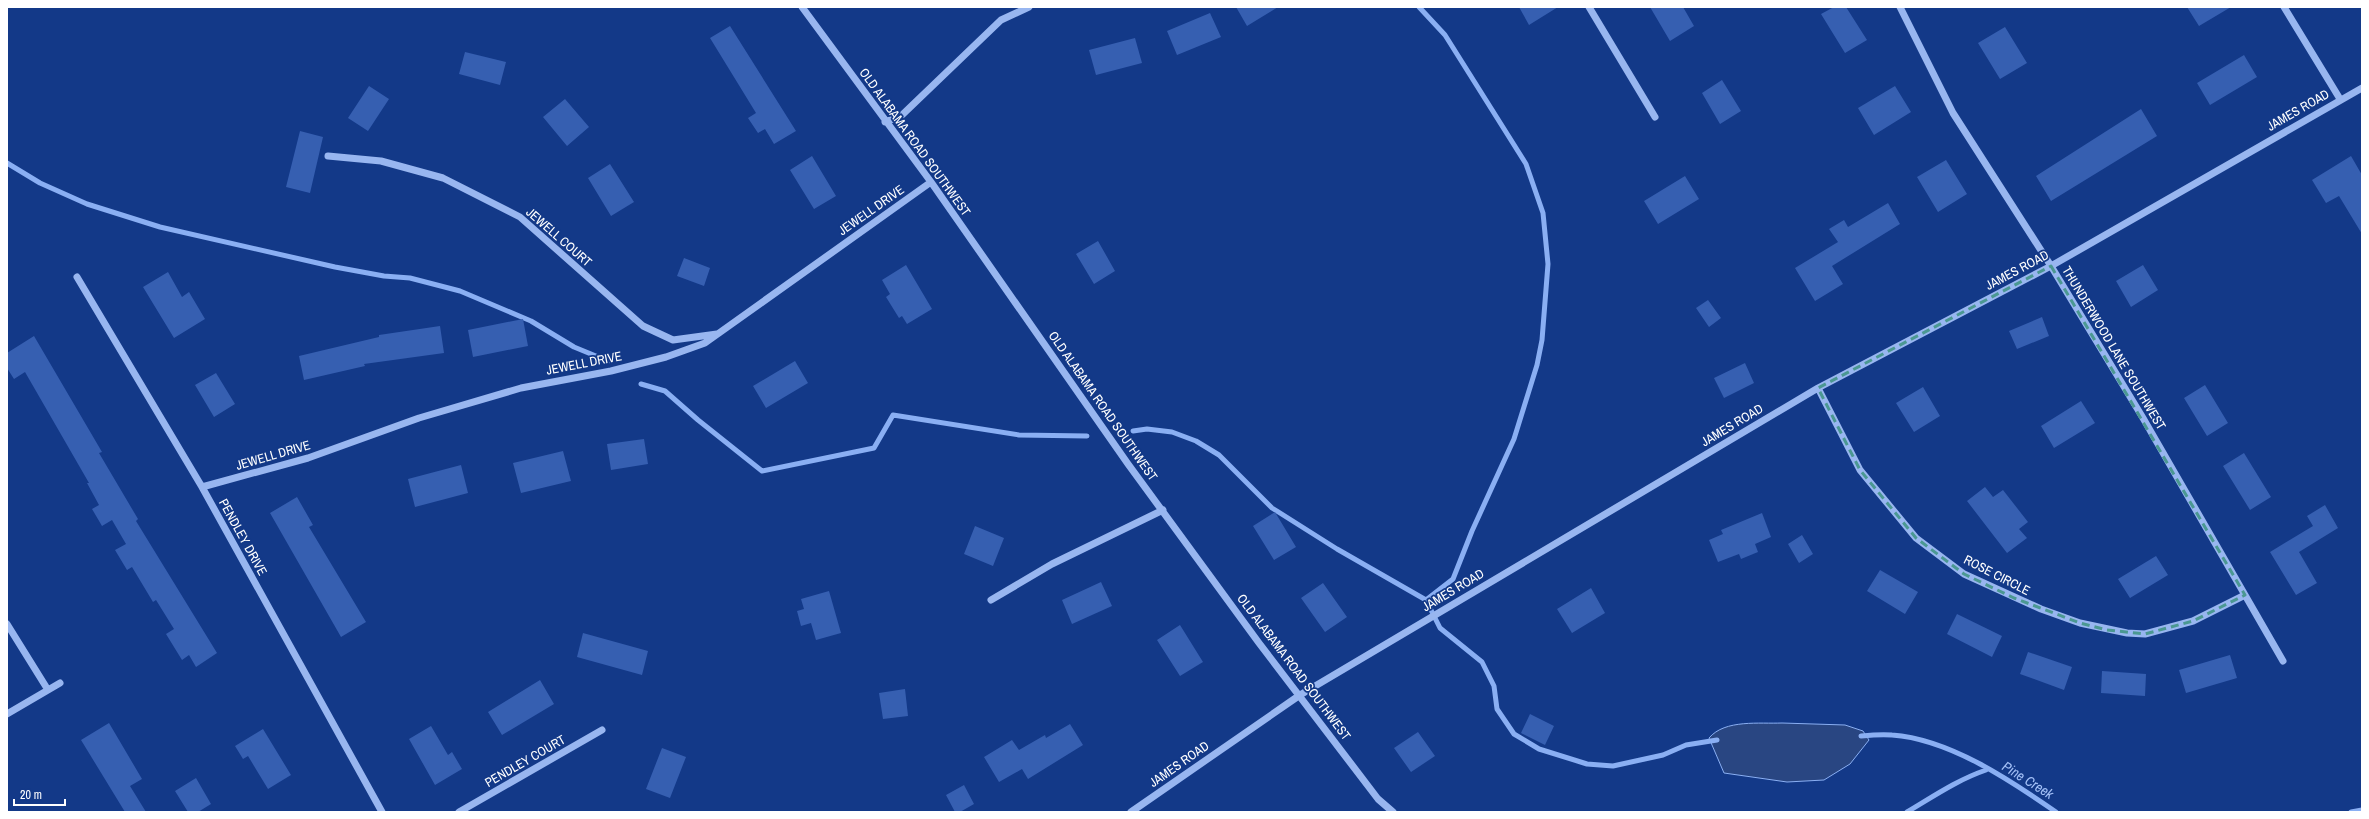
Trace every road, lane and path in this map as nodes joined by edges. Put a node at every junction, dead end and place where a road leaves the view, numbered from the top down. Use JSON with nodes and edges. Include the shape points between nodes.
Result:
{"nodes":[{"id":1,"x":802,"y":7,"type":"edge"},
{"id":2,"x":1029,"y":7,"type":"edge"},
{"id":3,"x":1589,"y":7,"type":"edge"},
{"id":4,"x":1900,"y":7,"type":"edge"},
{"id":5,"x":2284,"y":7,"type":"edge"},
{"id":6,"x":2362,"y":88,"type":"edge"},
{"id":7,"x":2340,"y":99,"type":"junction"},
{"id":8,"x":1655,"y":117,"type":"dead end"},
{"id":9,"x":886,"y":122,"type":"junction"},
{"id":10,"x":328,"y":156,"type":"dead end"},
{"id":11,"x":931,"y":182,"type":"junction"},
{"id":12,"x":2051,"y":266,"type":"junction"},
{"id":13,"x":77,"y":277,"type":"dead end"},
{"id":14,"x":717,"y":334,"type":"junction"},
{"id":15,"x":1818,"y":388,"type":"junction"},
{"id":16,"x":202,"y":487,"type":"junction"},
{"id":17,"x":1163,"y":510,"type":"junction"},
{"id":18,"x":2245,"y":595,"type":"junction"},
{"id":19,"x":991,"y":600,"type":"dead end"},
{"id":20,"x":7,"y":624,"type":"edge"},
{"id":21,"x":2282,"y":662,"type":"dead end"},
{"id":22,"x":60,"y":683,"type":"dead end"},
{"id":23,"x":48,"y":690,"type":"junction"},
{"id":24,"x":1300,"y":695,"type":"junction"},
{"id":25,"x":7,"y":714,"type":"edge"},
{"id":26,"x":602,"y":730,"type":"dead end"},
{"id":27,"x":382,"y":812,"type":"edge"},
{"id":28,"x":459,"y":812,"type":"edge"},
{"id":29,"x":1131,"y":812,"type":"edge"},
{"id":30,"x":1393,"y":812,"type":"edge"}],
"edges":[{"from":1,"to":9,"type":"street","name":"OLD ALABAMA ROAD SOUTHWEST"},
{"from":2,"to":9,"type":"street","via":[[1001,20],[901,116]]},
{"from":3,"to":8,"type":"street"},
{"from":4,"to":12,"type":"street","name":"THUNDERWOOD LANE SOUTHWEST","via":[[1953,113]]},
{"from":5,"to":7,"type":"street"},
{"from":6,"to":7,"type":"street","name":"JAMES ROAD"},
{"from":7,"to":12,"type":"street","name":"JAMES ROAD"},
{"from":9,"to":11,"type":"street","name":"OLD ALABAMA ROAD SOUTHWEST"},
{"from":10,"to":14,"type":"street","name":"JEWELL COURT","via":[[381,160],[443,178],[520,217],[643,326],[673,340]]},
{"from":11,"to":14,"type":"street","name":"JEWELL DRIVE"},
{"from":11,"to":17,"type":"street","name":"OLD ALABAMA ROAD SOUTHWEST","via":[[1128,464]]},
{"from":12,"to":15,"type":"street","name":"JAMES ROAD"},
{"from":12,"to":18,"type":"street","name":"THUNDERWOOD LANE SOUTHWEST","via":[[2143,418]]},
{"from":13,"to":16,"type":"street","name":"PENDLEY DRIVE"},
{"from":14,"to":16,"type":"street","name":"JEWELL DRIVE","via":[[705,344],[666,357],[611,371],[521,388],[420,418],[308,458]]},
{"from":15,"to":18,"type":"street","name":"ROSE CIRCLE","via":[[1864,476],[1916,538],[1971,578],[2014,598],[2080,623],[2108,630],[2145,634],[2192,621]]},
{"from":15,"to":24,"type":"street","name":"JAMES ROAD"},
{"from":16,"to":27,"type":"street","name":"PENDLEY DRIVE"},
{"from":17,"to":19,"type":"street","via":[[1052,564]]},
{"from":17,"to":24,"type":"street","name":"OLD ALABAMA ROAD SOUTHWEST","via":[[1259,643]]},
{"from":18,"to":21,"type":"street","name":"THUNDERWOOD LANE SOUTHWEST"},
{"from":20,"to":23,"type":"street"},
{"from":22,"to":23,"type":"street"},
{"from":23,"to":25,"type":"street"},
{"from":24,"to":29,"type":"street","name":"JAMES ROAD"},
{"from":24,"to":30,"type":"street","name":"OLD ALABAMA ROAD SOUTHWEST","via":[[1378,799]]},
{"from":26,"to":28,"type":"street","name":"PENDLEY COURT"}]}
